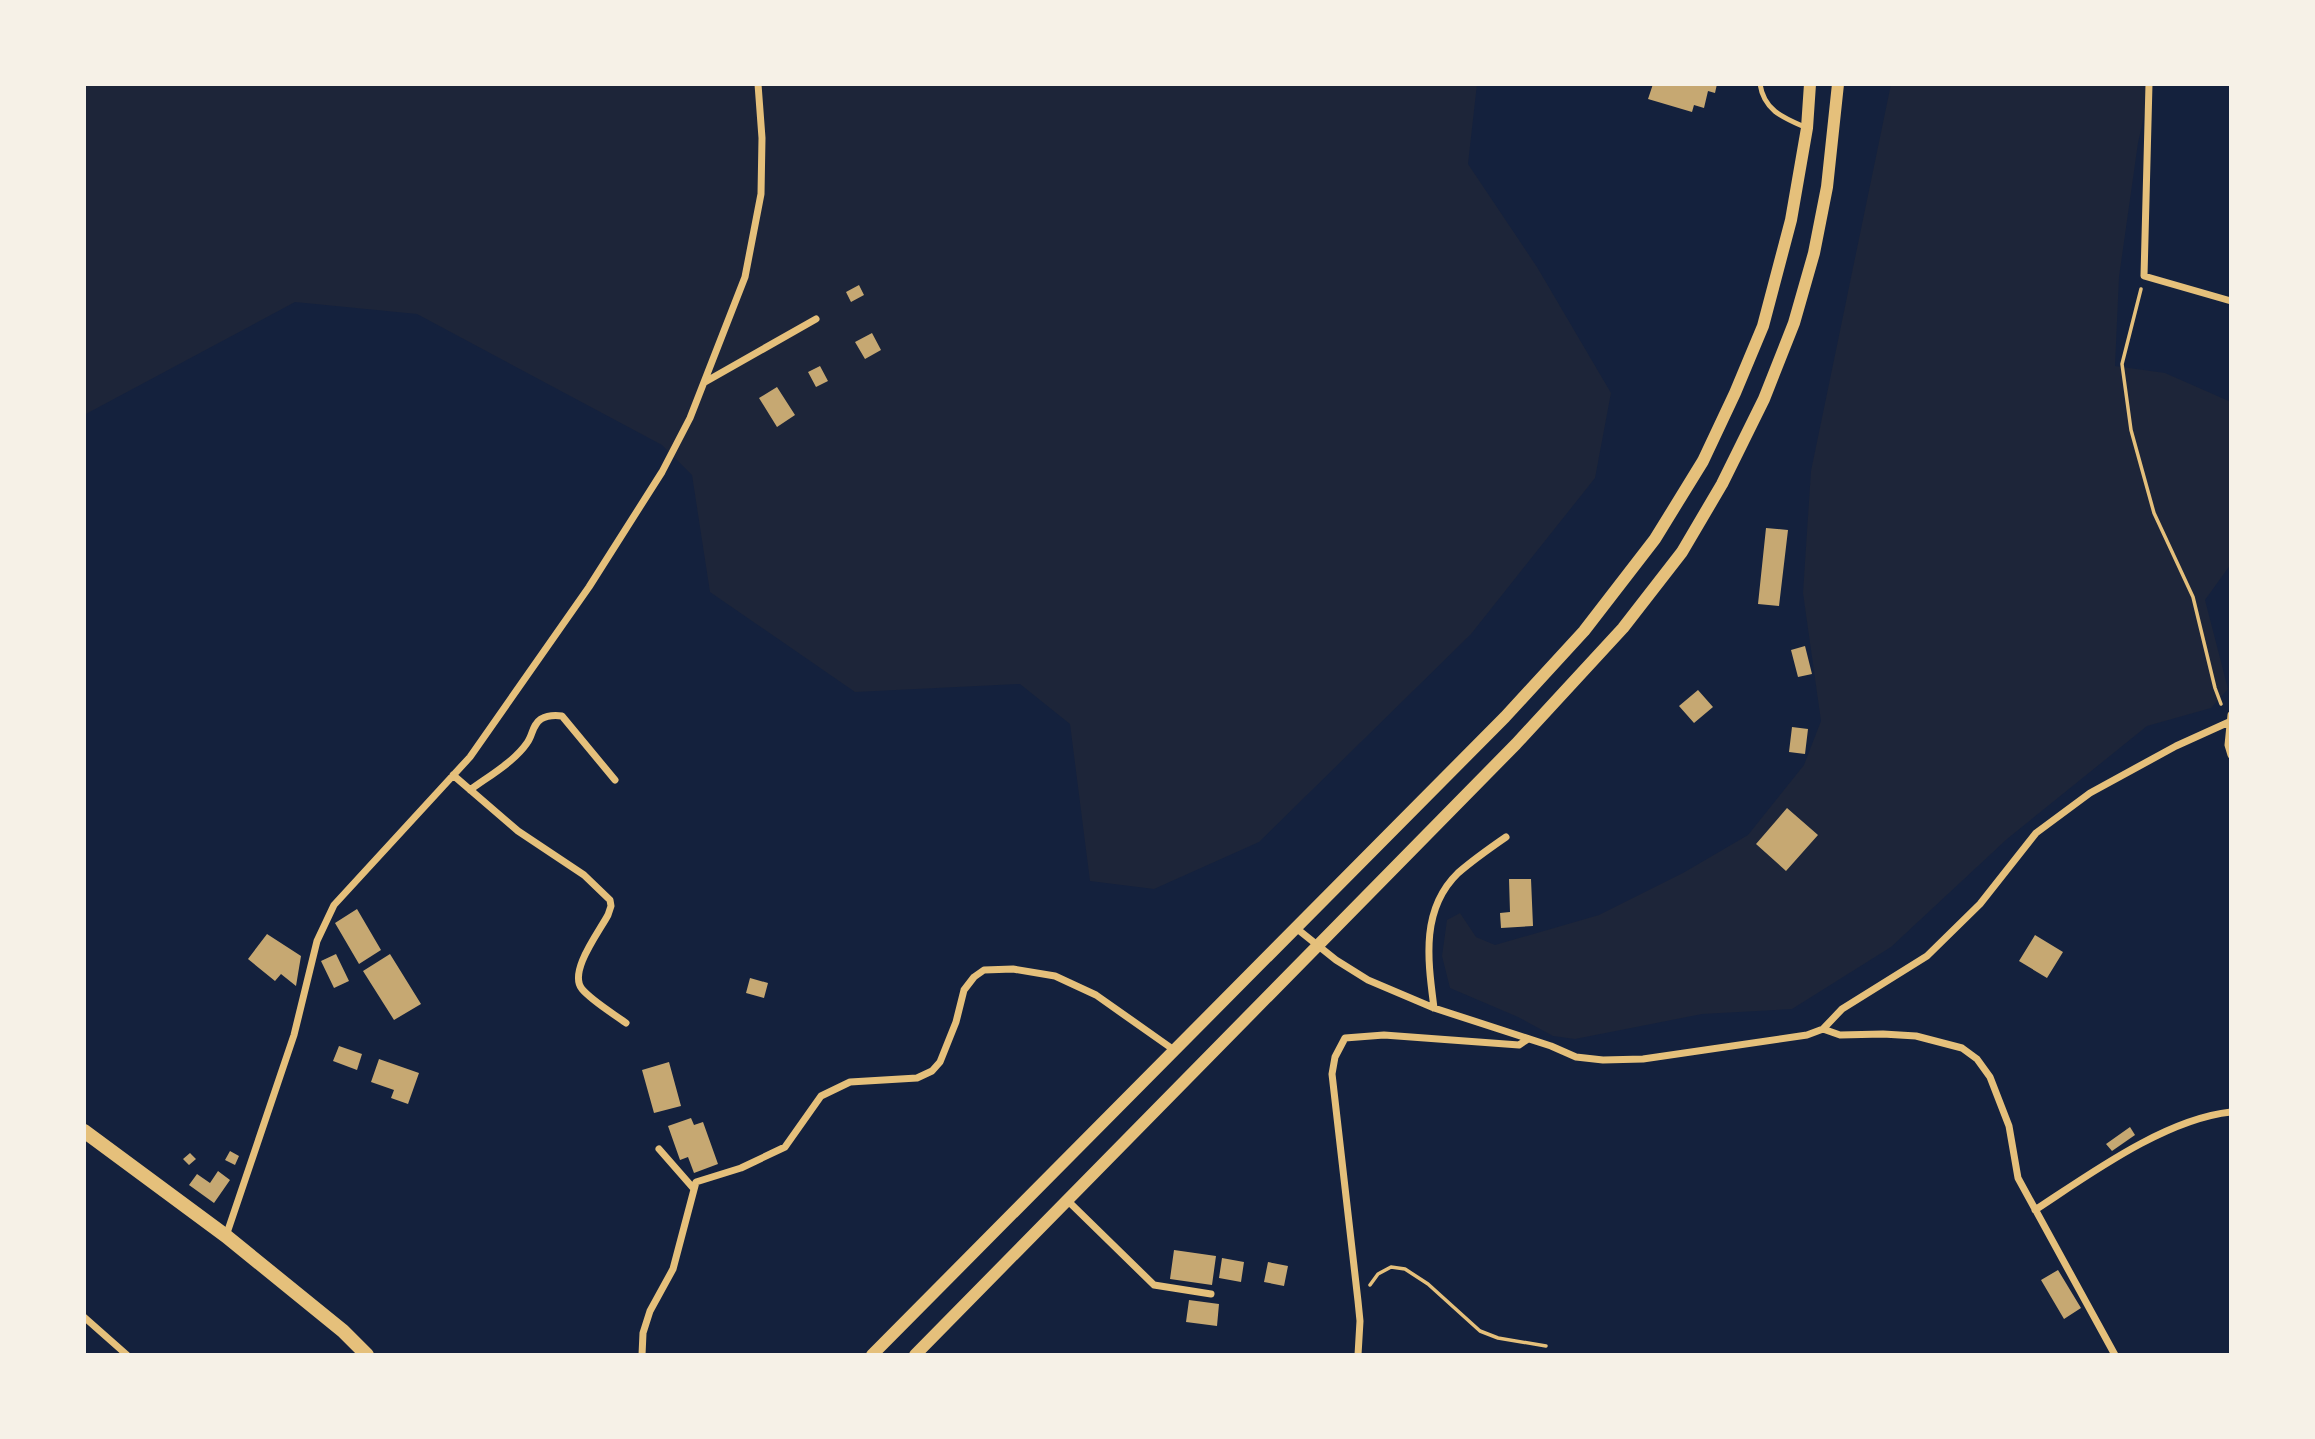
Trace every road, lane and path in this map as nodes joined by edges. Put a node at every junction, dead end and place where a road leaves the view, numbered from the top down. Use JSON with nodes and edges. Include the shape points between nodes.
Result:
{"nodes":[{"id":1,"x":758,"y":84,"type":"edge"},
{"id":2,"x":1760,"y":84,"type":"edge"},
{"id":3,"x":1810,"y":84,"type":"edge"},
{"id":4,"x":1838,"y":84,"type":"edge"},
{"id":5,"x":2149,"y":84,"type":"edge"},
{"id":6,"x":1807,"y":128,"type":"junction"},
{"id":7,"x":2144,"y":276,"type":"junction"},
{"id":8,"x":2231,"y":301,"type":"edge"},
{"id":9,"x":816,"y":319,"type":"dead end"},
{"id":10,"x":704,"y":383,"type":"junction"},
{"id":11,"x":2230,"y":719,"type":"edge"},
{"id":12,"x":2231,"y":755,"type":"edge"},
{"id":13,"x":453,"y":775,"type":"junction"},
{"id":14,"x":615,"y":780,"type":"dead end"},
{"id":15,"x":470,"y":790,"type":"junction"},
{"id":16,"x":1507,"y":837,"type":"dead end"},
{"id":17,"x":1296,"y":929,"type":"junction"},
{"id":18,"x":1318,"y":944,"type":"junction"},
{"id":19,"x":1434,"y":1008,"type":"junction"},
{"id":20,"x":626,"y":1023,"type":"dead end"},
{"id":21,"x":1823,"y":1029,"type":"junction"},
{"id":22,"x":1528,"y":1039,"type":"junction"},
{"id":23,"x":1174,"y":1049,"type":"junction"},
{"id":24,"x":2231,"y":1112,"type":"edge"},
{"id":25,"x":84,"y":1131,"type":"edge"},
{"id":26,"x":659,"y":1149,"type":"dead end"},
{"id":27,"x":694,"y":1189,"type":"junction"},
{"id":28,"x":1067,"y":1200,"type":"junction"},
{"id":29,"x":2035,"y":1210,"type":"junction"},
{"id":30,"x":226,"y":1236,"type":"junction"},
{"id":31,"x":1212,"y":1294,"type":"dead end"},
{"id":32,"x":1358,"y":1301,"type":"junction"},
{"id":33,"x":84,"y":1317,"type":"edge"},
{"id":34,"x":1546,"y":1346,"type":"dead end"},
{"id":35,"x":127,"y":1355,"type":"edge"},
{"id":36,"x":367,"y":1355,"type":"edge"},
{"id":37,"x":642,"y":1355,"type":"edge"},
{"id":38,"x":872,"y":1355,"type":"edge"},
{"id":39,"x":915,"y":1355,"type":"edge"},
{"id":40,"x":1358,"y":1355,"type":"edge"},
{"id":41,"x":2115,"y":1355,"type":"edge"}],
"edges":[{"from":1,"to":10,"type":"street","via":[[761,194],[745,277]]},
{"from":2,"to":6,"type":"lane","via":[[1768,107]]},
{"from":3,"to":6,"type":"street"},
{"from":4,"to":18,"type":"street","via":[[1827,187],[1794,323],[1764,399],[1682,552],[1623,628],[1516,744]]},
{"from":5,"to":7,"type":"street"},
{"from":6,"to":17,"type":"street","via":[[1791,220],[1763,326],[1703,461],[1655,539],[1584,631],[1505,717]]},
{"from":7,"to":8,"type":"street"},
{"from":7,"to":11,"type":"path","via":[[2122,364],[2131,430],[2154,513],[2193,597],[2215,688]]},
{"from":9,"to":10,"type":"street"},
{"from":10,"to":13,"type":"street","via":[[662,472],[534,667]]},
{"from":11,"to":12,"type":"street"},
{"from":11,"to":21,"type":"street","via":[[2090,793],[2036,834],[1980,904],[1927,956],[1842,1009]]},
{"from":13,"to":15,"type":"street"},
{"from":13,"to":30,"type":"street","via":[[334,905],[317,941],[294,1035]]},
{"from":14,"to":15,"type":"street","via":[[562,716],[553,715],[535,724],[517,754]]},
{"from":15,"to":20,"type":"street","via":[[610,900],[608,915],[577,979],[582,989]]},
{"from":16,"to":19,"type":"street","via":[[1456,875],[1440,895],[1428,939]]},
{"from":17,"to":18,"type":"street"},
{"from":17,"to":23,"type":"street"},
{"from":18,"to":19,"type":"street","via":[[1368,980]]},
{"from":18,"to":28,"type":"street"},
{"from":19,"to":22,"type":"street"},
{"from":21,"to":22,"type":"street","via":[[1807,1035],[1603,1060],[1576,1057]]},
{"from":21,"to":29,"type":"street","via":[[1840,1035],[1916,1036],[1962,1048],[1977,1059],[1990,1077],[2009,1125],[2018,1178]]},
{"from":22,"to":32,"type":"street","via":[[1519,1045],[1384,1035],[1345,1038],[1332,1074]]},
{"from":23,"to":27,"type":"street","via":[[1096,995],[1055,976],[984,970],[964,990],[956,1022],[932,1071],[917,1078],[850,1082],[821,1096],[785,1147],[696,1182]]},
{"from":23,"to":38,"type":"street"},
{"from":24,"to":29,"type":"street","via":[[2210,1114],[2141,1144]]},
{"from":25,"to":30,"type":"main road"},
{"from":26,"to":27,"type":"street"},
{"from":27,"to":37,"type":"street","via":[[673,1269],[643,1333]]},
{"from":28,"to":31,"type":"street","via":[[1154,1285]]},
{"from":28,"to":39,"type":"street"},
{"from":29,"to":41,"type":"street"},
{"from":30,"to":36,"type":"main road"},
{"from":32,"to":34,"type":"path","via":[[1378,1275],[1391,1267],[1405,1269],[1438,1292],[1480,1332]]},
{"from":32,"to":40,"type":"street"},
{"from":33,"to":35,"type":"street"}]}
